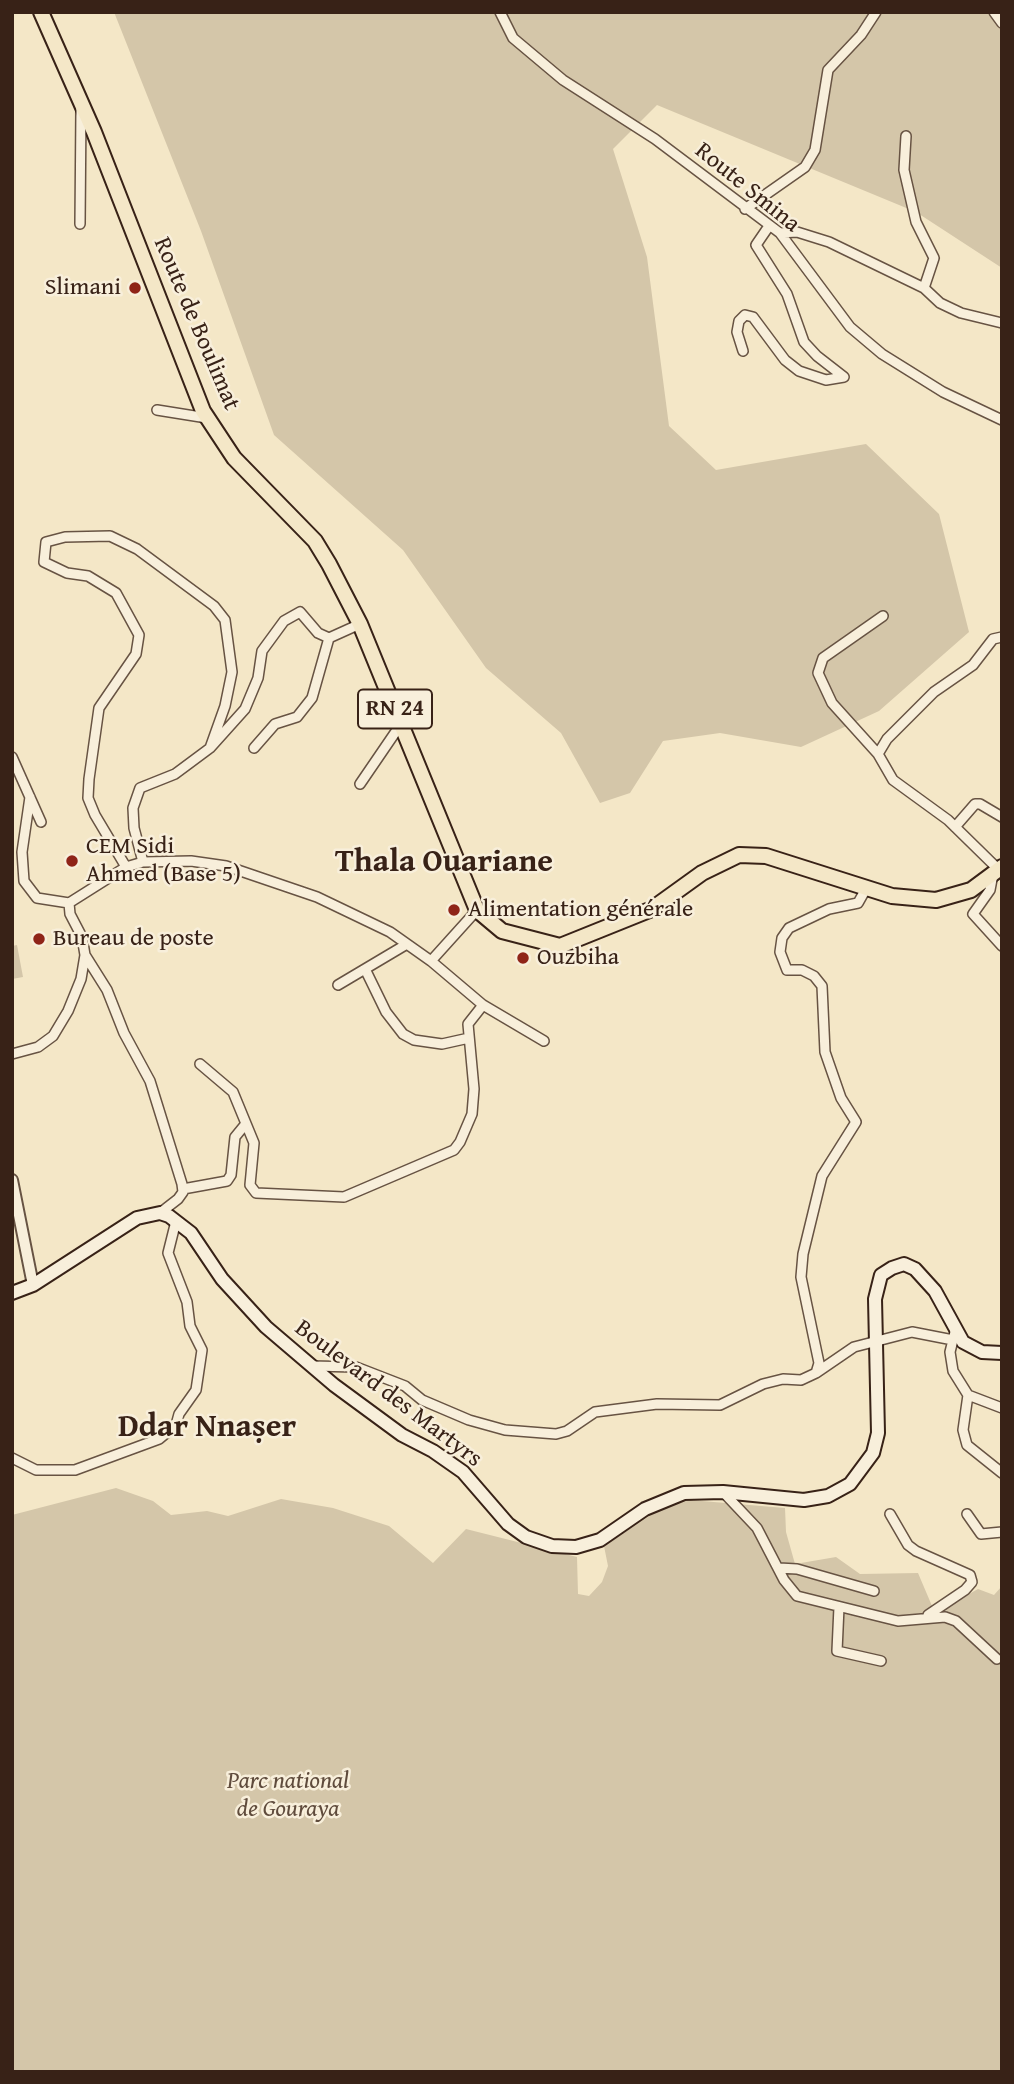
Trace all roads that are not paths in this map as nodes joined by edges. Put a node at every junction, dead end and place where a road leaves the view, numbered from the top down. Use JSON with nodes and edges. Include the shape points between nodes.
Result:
{"nodes":[{"id":1,"x":41,"y":12,"type":"edge"},
{"id":2,"x":500,"y":12,"type":"edge"},
{"id":3,"x":876,"y":12,"type":"edge"},
{"id":4,"x":994,"y":12,"type":"edge"},
{"id":5,"x":1002,"y":23,"type":"edge"},
{"id":6,"x":81,"y":103,"type":"junction"},
{"id":7,"x":906,"y":136,"type":"dead end"},
{"id":8,"x":746,"y":209,"type":"junction"},
{"id":9,"x":80,"y":224,"type":"dead end"},
{"id":10,"x":769,"y":226,"type":"junction"},
{"id":11,"x":780,"y":233,"type":"junction"},
{"id":12,"x":924,"y":288,"type":"junction"},
{"id":13,"x":1002,"y":323,"type":"edge"},
{"id":14,"x":743,"y":351,"type":"dead end"},
{"id":15,"x":157,"y":411,"type":"dead end"},
{"id":16,"x":208,"y":418,"type":"junction"},
{"id":17,"x":1002,"y":420,"type":"edge"},
{"id":18,"x":883,"y":616,"type":"dead end"},
{"id":19,"x":360,"y":624,"type":"junction"},
{"id":20,"x":1002,"y":637,"type":"edge"},
{"id":21,"x":329,"y":638,"type":"junction"},
{"id":22,"x":401,"y":724,"type":"junction"},
{"id":23,"x":210,"y":748,"type":"junction"},
{"id":24,"x":254,"y":748,"type":"dead end"},
{"id":25,"x":878,"y":754,"type":"junction"},
{"id":26,"x":12,"y":757,"type":"edge"},
{"id":27,"x":360,"y":784,"type":"dead end"},
{"id":28,"x":30,"y":797,"type":"junction"},
{"id":29,"x":1002,"y":817,"type":"edge"},
{"id":30,"x":41,"y":822,"type":"dead end"},
{"id":31,"x":955,"y":827,"type":"junction"},
{"id":32,"x":143,"y":862,"type":"junction"},
{"id":33,"x":126,"y":867,"type":"junction"},
{"id":34,"x":998,"y":870,"type":"edge"},
{"id":35,"x":867,"y":887,"type":"junction"},
{"id":36,"x":69,"y":903,"type":"junction"},
{"id":37,"x":477,"y":910,"type":"junction"},
{"id":38,"x":407,"y":944,"type":"junction"},
{"id":39,"x":1002,"y":946,"type":"edge"},
{"id":40,"x":85,"y":956,"type":"junction"},
{"id":41,"x":431,"y":961,"type":"junction"},
{"id":42,"x":366,"y":971,"type":"junction"},
{"id":43,"x":338,"y":985,"type":"dead end"},
{"id":44,"x":483,"y":1005,"type":"junction"},
{"id":45,"x":469,"y":1038,"type":"junction"},
{"id":46,"x":544,"y":1041,"type":"dead end"},
{"id":47,"x":12,"y":1054,"type":"edge"},
{"id":48,"x":200,"y":1064,"type":"dead end"},
{"id":49,"x":244,"y":1126,"type":"junction"},
{"id":50,"x":12,"y":1180,"type":"edge"},
{"id":51,"x":183,"y":1189,"type":"junction"},
{"id":52,"x":160,"y":1213,"type":"junction"},
{"id":53,"x":176,"y":1221,"type":"junction"},
{"id":54,"x":33,"y":1284,"type":"junction"},
{"id":55,"x":12,"y":1293,"type":"edge"},
{"id":56,"x":954,"y":1336,"type":"junction"},
{"id":57,"x":876,"y":1342,"type":"junction"},
{"id":58,"x":1002,"y":1353,"type":"edge"},
{"id":59,"x":310,"y":1365,"type":"junction"},
{"id":60,"x":816,"y":1373,"type":"junction"},
{"id":61,"x":968,"y":1395,"type":"junction"},
{"id":62,"x":1002,"y":1408,"type":"edge"},
{"id":63,"x":12,"y":1458,"type":"edge"},
{"id":64,"x":1002,"y":1473,"type":"edge"},
{"id":65,"x":723,"y":1492,"type":"junction"},
{"id":66,"x":890,"y":1514,"type":"dead end"},
{"id":67,"x":967,"y":1514,"type":"dead end"},
{"id":68,"x":1002,"y":1532,"type":"edge"},
{"id":69,"x":779,"y":1568,"type":"junction"},
{"id":70,"x":874,"y":1591,"type":"dead end"},
{"id":71,"x":839,"y":1607,"type":"junction"},
{"id":72,"x":927,"y":1616,"type":"junction"},
{"id":73,"x":997,"y":1658,"type":"dead end"},
{"id":74,"x":881,"y":1661,"type":"dead end"}],
"edges":[{"from":1,"to":6,"type":"main road","name":"Route de Boulimat","number":"RN 24"},
{"from":2,"to":8,"type":"street","name":"Route Smina","via":[[513,38],[535,58],[655,139]]},
{"from":3,"to":8,"type":"street","via":[[828,70],[815,150],[805,167]]},
{"from":4,"to":5,"type":"street"},
{"from":6,"to":9,"type":"street"},
{"from":6,"to":16,"type":"main road","name":"Route de Boulimat","number":"RN 24"},
{"from":7,"to":12,"type":"street","via":[[904,170],[916,222],[934,258]]},
{"from":8,"to":10,"type":"street","name":"Route Smina"},
{"from":10,"to":11,"type":"street","name":"Route Smina"},
{"from":10,"to":14,"type":"street","via":[[756,245],[787,294],[804,342],[844,377],[826,380],[799,371],[785,360],[753,317],[745,315],[737,332]]},
{"from":11,"to":12,"type":"street","via":[[797,232],[829,242]]},
{"from":11,"to":17,"type":"street","name":"Route Smina","via":[[850,327],[882,354],[943,392]]},
{"from":12,"to":13,"type":"street","via":[[961,313]]},
{"from":15,"to":16,"type":"street"},
{"from":16,"to":19,"type":"main road","name":"Route de Boulimat","number":"RN 24","via":[[234,458],[315,541]]},
{"from":18,"to":25,"type":"street","via":[[823,658],[818,673],[832,704]]},
{"from":19,"to":21,"type":"street"},
{"from":19,"to":22,"type":"main road","name":"Route de Boulimat","number":"RN 24"},
{"from":20,"to":25,"type":"street","via":[[993,639],[973,665],[934,692]]},
{"from":21,"to":23,"type":"street","via":[[318,633],[300,612],[284,621],[262,651],[258,678],[245,709]]},
{"from":21,"to":24,"type":"street","via":[[312,698],[297,717],[275,724]]},
{"from":22,"to":27,"type":"street"},
{"from":22,"to":37,"type":"main road","name":"Route de Boulimat","number":"RN 24"},
{"from":23,"to":32,"type":"street","via":[[175,774],[140,788],[133,808]]},
{"from":23,"to":33,"type":"street","via":[[232,672],[225,620],[214,606],[137,549],[110,537],[65,537],[46,542],[44,562],[67,573],[88,576],[116,593],[139,635],[136,654],[99,708],[89,779],[88,798],[95,815]]},
{"from":25,"to":31,"type":"street","via":[[893,780]]},
{"from":26,"to":28,"type":"street"},
{"from":28,"to":30,"type":"street"},
{"from":28,"to":36,"type":"street","via":[[22,852],[24,881],[37,898]]},
{"from":29,"to":31,"type":"street","via":[[975,804]]},
{"from":31,"to":34,"type":"street"},
{"from":32,"to":33,"type":"street"},
{"from":32,"to":38,"type":"street","via":[[226,866],[317,897]]},
{"from":33,"to":36,"type":"street"},
{"from":34,"to":35,"type":"main road","via":[[971,890],[936,900],[892,896]]},
{"from":34,"to":39,"type":"street","via":[[973,914]]},
{"from":35,"to":37,"type":"main road","via":[[766,856],[739,855],[702,873],[652,909],[560,946],[502,930]]},
{"from":35,"to":60,"type":"street","via":[[858,903],[829,909],[789,928],[780,952],[787,970],[814,976],[822,986],[825,1052],[841,1098],[856,1122],[822,1176],[803,1254],[801,1277],[819,1363]]},
{"from":36,"to":40,"type":"street"},
{"from":37,"to":41,"type":"street"},
{"from":38,"to":41,"type":"street"},
{"from":38,"to":42,"type":"street"},
{"from":40,"to":47,"type":"street","via":[[68,1012],[53,1036],[38,1047]]},
{"from":40,"to":51,"type":"street","via":[[107,990],[150,1081]]},
{"from":41,"to":44,"type":"street"},
{"from":42,"to":43,"type":"street"},
{"from":42,"to":45,"type":"street","via":[[386,1012],[403,1034],[442,1044]]},
{"from":44,"to":45,"type":"street","via":[[468,1024]]},
{"from":44,"to":46,"type":"street"},
{"from":45,"to":49,"type":"street","via":[[472,1114],[454,1150],[344,1197],[256,1193],[250,1185],[254,1143]]},
{"from":48,"to":49,"type":"street","via":[[233,1092]]},
{"from":49,"to":51,"type":"street","via":[[235,1137],[227,1181]]},
{"from":50,"to":54,"type":"street"},
{"from":51,"to":52,"type":"street"},
{"from":52,"to":53,"type":"main road","name":"Boulevard des Martyrs"},
{"from":52,"to":54,"type":"main road","via":[[137,1218]]},
{"from":53,"to":59,"type":"main road","name":"Boulevard des Martyrs","via":[[191,1233],[242,1303]]},
{"from":53,"to":63,"type":"street","via":[[168,1253],[202,1350],[196,1390],[176,1424],[159,1439],[75,1470],[36,1470]]},
{"from":54,"to":55,"type":"main road"},
{"from":56,"to":57,"type":"street","via":[[912,1332]]},
{"from":56,"to":57,"type":"main road","name":"Boulevard des Martyrs","via":[[935,1291],[904,1264],[881,1275],[876,1286]]},
{"from":56,"to":58,"type":"main road","name":"Boulevard des Martyrs","via":[[982,1352]]},
{"from":56,"to":61,"type":"street","via":[[950,1352],[953,1371]]},
{"from":57,"to":60,"type":"street","via":[[854,1347]]},
{"from":57,"to":65,"type":"main road","name":"Boulevard des Martyrs","via":[[878,1433],[873,1453],[850,1484],[828,1496],[804,1500]]},
{"from":59,"to":60,"type":"street","via":[[356,1367],[405,1386],[422,1399],[469,1420],[505,1430],[556,1434],[567,1432],[595,1412],[657,1404],[720,1405],[763,1384],[801,1380]]},
{"from":59,"to":65,"type":"main road","name":"Boulevard des Martyrs","via":[[402,1435],[463,1472],[508,1524],[526,1537],[552,1546],[576,1547],[600,1540],[667,1497]]},
{"from":61,"to":62,"type":"street"},
{"from":61,"to":64,"type":"street","via":[[963,1430],[967,1445]]},
{"from":65,"to":69,"type":"street","via":[[757,1528]]},
{"from":66,"to":72,"type":"street","via":[[908,1545],[970,1575],[965,1590]]},
{"from":67,"to":68,"type":"street","via":[[981,1534]]},
{"from":69,"to":70,"type":"street"},
{"from":69,"to":71,"type":"street","via":[[790,1591]]},
{"from":71,"to":72,"type":"street","via":[[898,1621]]},
{"from":71,"to":74,"type":"street","via":[[837,1651]]},
{"from":72,"to":73,"type":"street","via":[[956,1621]]}]}
